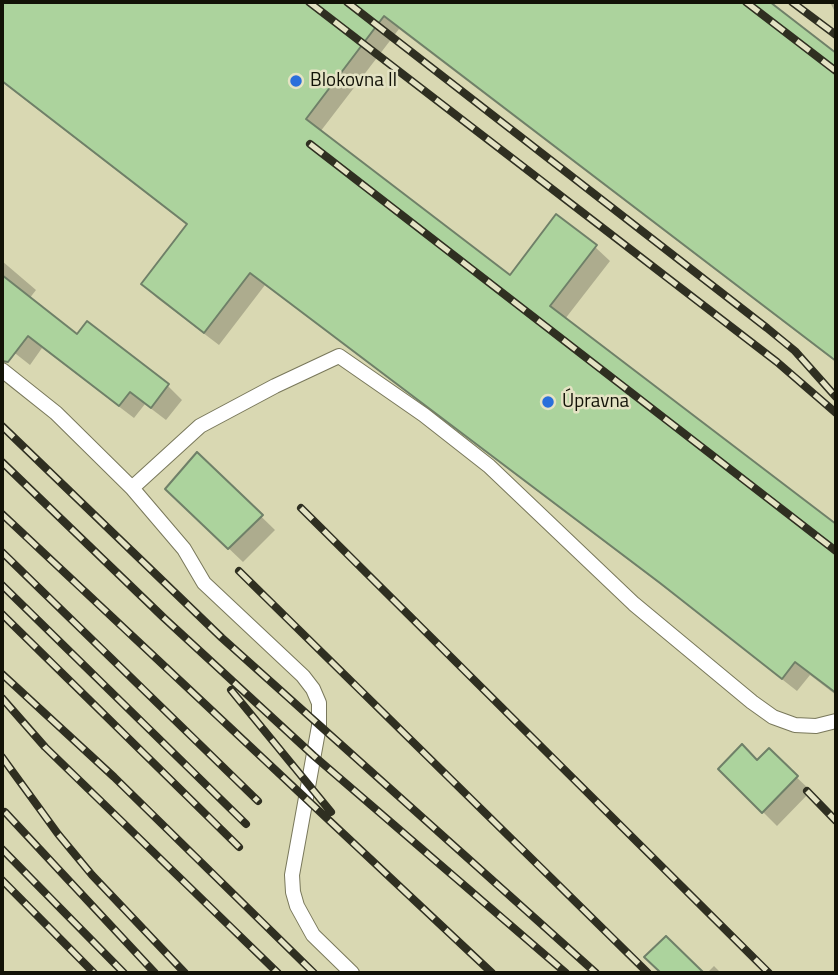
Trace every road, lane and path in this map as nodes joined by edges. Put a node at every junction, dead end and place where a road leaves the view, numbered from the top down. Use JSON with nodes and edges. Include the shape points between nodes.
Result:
{"nodes":[{"id":1,"x":2,"y":370,"type":"edge"},
{"id":2,"x":132,"y":488,"type":"junction"},
{"id":3,"x":836,"y":721,"type":"edge"},
{"id":4,"x":352,"y":973,"type":"edge"}],
"edges":[{"from":1,"to":2,"type":"lane","via":[[56,413]]},
{"from":2,"to":3,"type":"lane","via":[[200,426],[339,356],[489,466],[634,604],[752,702],[795,725]]},
{"from":2,"to":4,"type":"lane","via":[[184,549],[204,583],[313,689],[319,703],[319,726],[292,875],[293,892],[313,934]]}]}
